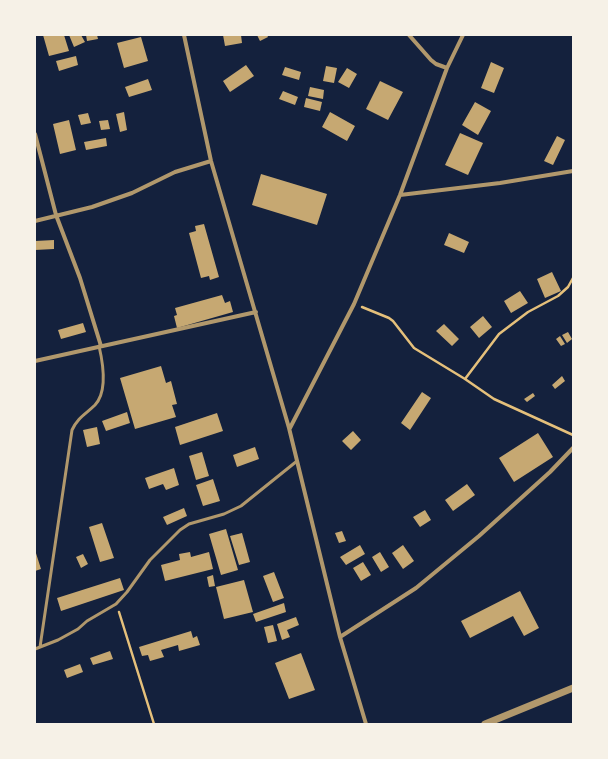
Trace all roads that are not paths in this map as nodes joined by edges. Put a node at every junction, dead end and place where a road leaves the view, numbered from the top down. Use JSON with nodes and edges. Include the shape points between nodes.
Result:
{"nodes":[{"id":1,"x":184,"y":35,"type":"edge"},
{"id":2,"x":409,"y":35,"type":"edge"},
{"id":3,"x":463,"y":35,"type":"edge"},
{"id":4,"x":447,"y":68,"type":"junction"},
{"id":5,"x":35,"y":134,"type":"edge"},
{"id":6,"x":211,"y":161,"type":"junction"},
{"id":7,"x":573,"y":171,"type":"edge"},
{"id":8,"x":400,"y":195,"type":"junction"},
{"id":9,"x":56,"y":215,"type":"junction"},
{"id":10,"x":35,"y":221,"type":"edge"},
{"id":11,"x":256,"y":312,"type":"junction"},
{"id":12,"x":100,"y":346,"type":"junction"},
{"id":13,"x":35,"y":361,"type":"edge"},
{"id":14,"x":290,"y":428,"type":"junction"},
{"id":15,"x":573,"y":448,"type":"edge"},
{"id":16,"x":297,"y":461,"type":"junction"},
{"id":17,"x":340,"y":636,"type":"junction"},
{"id":18,"x":40,"y":647,"type":"junction"},
{"id":19,"x":35,"y":649,"type":"edge"},
{"id":20,"x":573,"y":688,"type":"edge"},
{"id":21,"x":366,"y":724,"type":"edge"},
{"id":22,"x":485,"y":724,"type":"edge"}],
"edges":[{"from":1,"to":6,"type":"street"},
{"from":2,"to":4,"type":"street","via":[[431,60]]},
{"from":3,"to":4,"type":"street"},
{"from":4,"to":8,"type":"street"},
{"from":5,"to":9,"type":"street"},
{"from":6,"to":9,"type":"street","via":[[174,172],[132,193],[92,207]]},
{"from":6,"to":11,"type":"street"},
{"from":7,"to":8,"type":"street"},
{"from":8,"to":14,"type":"street","via":[[354,304]]},
{"from":9,"to":10,"type":"street"},
{"from":9,"to":12,"type":"street","via":[[80,278]]},
{"from":11,"to":12,"type":"street"},
{"from":11,"to":14,"type":"street"},
{"from":12,"to":13,"type":"street"},
{"from":12,"to":18,"type":"lane","via":[[103,377],[101,395],[96,404],[76,421],[72,430]]},
{"from":14,"to":16,"type":"street"},
{"from":15,"to":17,"type":"street","via":[[479,536],[416,588]]},
{"from":16,"to":17,"type":"street"},
{"from":16,"to":18,"type":"lane","via":[[241,506],[189,524],[180,530],[150,560],[116,604],[78,629]]},
{"from":17,"to":21,"type":"street"},
{"from":18,"to":19,"type":"lane"},
{"from":20,"to":22,"type":"street"}]}
